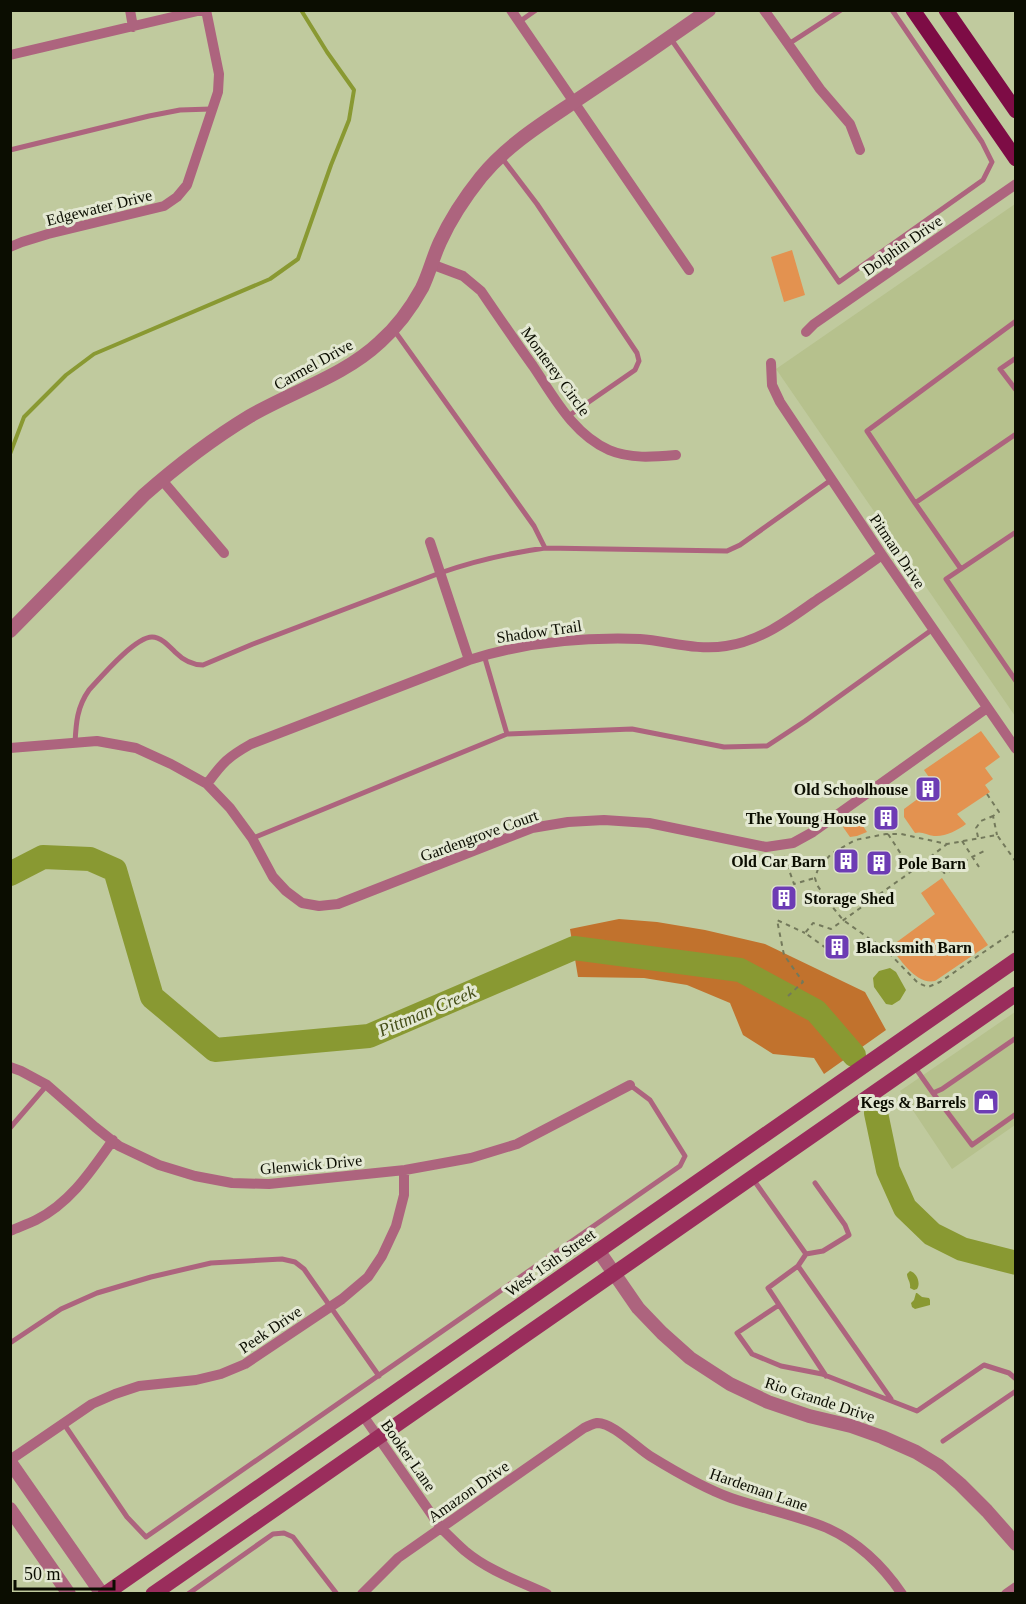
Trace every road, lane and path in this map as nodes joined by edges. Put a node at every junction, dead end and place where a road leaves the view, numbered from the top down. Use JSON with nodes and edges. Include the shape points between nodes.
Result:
{"nodes":[{"id":1,"x":130,"y":10,"type":"edge"},
{"id":2,"x":204,"y":10,"type":"edge"},
{"id":3,"x":511,"y":10,"type":"edge"},
{"id":4,"x":536,"y":10,"type":"edge"},
{"id":5,"x":709,"y":10,"type":"edge"},
{"id":6,"x":764,"y":10,"type":"edge"},
{"id":7,"x":841,"y":10,"type":"edge"},
{"id":8,"x":892,"y":10,"type":"edge"},
{"id":9,"x":913,"y":10,"type":"edge"},
{"id":10,"x":946,"y":10,"type":"edge"},
{"id":11,"x":519,"y":22,"type":"junction"},
{"id":12,"x":133,"y":27,"type":"junction"},
{"id":13,"x":670,"y":38,"type":"junction"},
{"id":14,"x":787,"y":45,"type":"junction"},
{"id":15,"x":10,"y":55,"type":"edge"},
{"id":16,"x":574,"y":102,"type":"junction"},
{"id":17,"x":212,"y":109,"type":"junction"},
{"id":18,"x":1016,"y":111,"type":"edge"},
{"id":19,"x":10,"y":150,"type":"edge"},
{"id":20,"x":860,"y":150,"type":"dead end"},
{"id":21,"x":501,"y":157,"type":"junction"},
{"id":22,"x":1016,"y":159,"type":"edge"},
{"id":23,"x":1016,"y":184,"type":"edge"},
{"id":24,"x":10,"y":248,"type":"edge"},
{"id":25,"x":431,"y":264,"type":"junction"},
{"id":26,"x":689,"y":270,"type":"dead end"},
{"id":27,"x":1016,"y":321,"type":"edge"},
{"id":28,"x":393,"y":329,"type":"junction"},
{"id":29,"x":806,"y":332,"type":"dead end"},
{"id":30,"x":1016,"y":358,"type":"edge"},
{"id":31,"x":771,"y":363,"type":"dead end"},
{"id":32,"x":1016,"y":390,"type":"edge"},
{"id":33,"x":567,"y":417,"type":"junction"},
{"id":34,"x":1016,"y":434,"type":"edge"},
{"id":35,"x":676,"y":455,"type":"dead end"},
{"id":36,"x":161,"y":480,"type":"junction"},
{"id":37,"x":832,"y":480,"type":"junction"},
{"id":38,"x":915,"y":503,"type":"junction"},
{"id":39,"x":1016,"y":532,"type":"edge"},
{"id":40,"x":430,"y":542,"type":"dead end"},
{"id":41,"x":545,"y":548,"type":"junction"},
{"id":42,"x":224,"y":553,"type":"dead end"},
{"id":43,"x":882,"y":555,"type":"junction"},
{"id":44,"x":961,"y":569,"type":"junction"},
{"id":45,"x":440,"y":573,"type":"junction"},
{"id":46,"x":933,"y":629,"type":"junction"},
{"id":47,"x":10,"y":631,"type":"edge"},
{"id":48,"x":484,"y":655,"type":"junction"},
{"id":49,"x":469,"y":660,"type":"junction"},
{"id":50,"x":1016,"y":681,"type":"edge"},
{"id":51,"x":987,"y":708,"type":"junction"},
{"id":52,"x":507,"y":735,"type":"junction"},
{"id":53,"x":75,"y":743,"type":"junction"},
{"id":54,"x":10,"y":748,"type":"edge"},
{"id":55,"x":1016,"y":749,"type":"edge"},
{"id":56,"x":207,"y":784,"type":"junction"},
{"id":57,"x":987,"y":794,"type":"dead end"},
{"id":58,"x":993,"y":816,"type":"junction"},
{"id":59,"x":888,"y":834,"type":"junction"},
{"id":60,"x":997,"y":835,"type":"junction"},
{"id":61,"x":252,"y":838,"type":"junction"},
{"id":62,"x":978,"y":838,"type":"junction"},
{"id":63,"x":962,"y":841,"type":"junction"},
{"id":64,"x":946,"y":844,"type":"junction"},
{"id":65,"x":780,"y":846,"type":"junction"},
{"id":66,"x":984,"y":851,"type":"dead end"},
{"id":67,"x":931,"y":856,"type":"junction"},
{"id":68,"x":972,"y":856,"type":"junction"},
{"id":69,"x":1016,"y":862,"type":"edge"},
{"id":70,"x":980,"y":867,"type":"dead end"},
{"id":71,"x":912,"y":871,"type":"junction"},
{"id":72,"x":815,"y":878,"type":"junction"},
{"id":73,"x":843,"y":920,"type":"junction"},
{"id":74,"x":1016,"y":930,"type":"edge"},
{"id":75,"x":805,"y":933,"type":"junction"},
{"id":76,"x":826,"y":948,"type":"dead end"},
{"id":77,"x":1016,"y":960,"type":"edge"},
{"id":78,"x":1016,"y":994,"type":"edge"},
{"id":79,"x":788,"y":996,"type":"dead end"},
{"id":80,"x":1016,"y":1038,"type":"edge"},
{"id":81,"x":898,"y":1042,"type":"junction"},
{"id":82,"x":913,"y":1065,"type":"junction"},
{"id":83,"x":10,"y":1067,"type":"edge"},
{"id":84,"x":46,"y":1085,"type":"junction"},
{"id":85,"x":630,"y":1085,"type":"joint"},
{"id":86,"x":933,"y":1094,"type":"junction"},
{"id":87,"x":1016,"y":1114,"type":"edge"},
{"id":88,"x":10,"y":1128,"type":"edge"},
{"id":89,"x":113,"y":1140,"type":"junction"},
{"id":90,"x":405,"y":1170,"type":"junction"},
{"id":91,"x":752,"y":1177,"type":"junction"},
{"id":92,"x":815,"y":1183,"type":"dead end"},
{"id":93,"x":10,"y":1231,"type":"edge"},
{"id":94,"x":598,"y":1250,"type":"junction"},
{"id":95,"x":806,"y":1254,"type":"junction"},
{"id":96,"x":798,"y":1266,"type":"junction"},
{"id":97,"x":614,"y":1274,"type":"junction"},
{"id":98,"x":779,"y":1305,"type":"junction"},
{"id":99,"x":331,"y":1306,"type":"junction"},
{"id":100,"x":10,"y":1343,"type":"edge"},
{"id":101,"x":379,"y":1376,"type":"junction"},
{"id":102,"x":826,"y":1376,"type":"junction"},
{"id":103,"x":1016,"y":1379,"type":"edge"},
{"id":104,"x":1016,"y":1391,"type":"edge"},
{"id":105,"x":892,"y":1401,"type":"junction"},
{"id":106,"x":362,"y":1414,"type":"junction"},
{"id":107,"x":598,"y":1423,"type":"joint"},
{"id":108,"x":64,"y":1424,"type":"junction"},
{"id":109,"x":378,"y":1437,"type":"junction"},
{"id":110,"x":943,"y":1441,"type":"dead end"},
{"id":111,"x":10,"y":1461,"type":"edge"},
{"id":112,"x":10,"y":1509,"type":"edge"},
{"id":113,"x":441,"y":1528,"type":"junction"},
{"id":114,"x":1013,"y":1537,"type":"edge"},
{"id":115,"x":1016,"y":1587,"type":"edge"},
{"id":116,"x":66,"y":1592,"type":"edge"},
{"id":117,"x":104,"y":1593,"type":"edge"},
{"id":118,"x":153,"y":1593,"type":"edge"},
{"id":119,"x":188,"y":1593,"type":"edge"},
{"id":120,"x":337,"y":1593,"type":"edge"},
{"id":121,"x":362,"y":1593,"type":"edge"},
{"id":122,"x":547,"y":1593,"type":"edge"},
{"id":123,"x":902,"y":1593,"type":"edge"},
{"id":124,"x":1006,"y":1593,"type":"edge"}],
"edges":[{"from":1,"to":12,"type":"street"},
{"from":2,"to":12,"type":"street"},
{"from":2,"to":17,"type":"street","name":"Edgewater Drive","via":[[219,74]]},
{"from":3,"to":11,"type":"street"},
{"from":4,"to":11,"type":"lane"},
{"from":5,"to":13,"type":"street","name":"Carmel Drive"},
{"from":6,"to":14,"type":"street"},
{"from":7,"to":14,"type":"lane"},
{"from":8,"to":13,"type":"lane","via":[[992,162],[983,180],[839,282]]},
{"from":9,"to":22,"type":"main road"},
{"from":10,"to":18,"type":"main road"},
{"from":11,"to":16,"type":"street"},
{"from":12,"to":15,"type":"street"},
{"from":13,"to":16,"type":"street","name":"Carmel Drive"},
{"from":14,"to":20,"type":"street","via":[[850,124]]},
{"from":16,"to":21,"type":"street","name":"Carmel Drive","via":[[537,126]]},
{"from":16,"to":26,"type":"street"},
{"from":17,"to":19,"type":"lane","via":[[159,114]]},
{"from":17,"to":24,"type":"street","name":"Edgewater Drive","via":[[187,185],[164,206],[48,234]]},
{"from":21,"to":25,"type":"street","name":"Carmel Drive","via":[[458,208]]},
{"from":21,"to":33,"type":"lane","via":[[637,353],[635,370]]},
{"from":23,"to":29,"type":"street","name":"Dolphin Drive"},
{"from":25,"to":28,"type":"street","name":"Carmel Drive","via":[[422,288]]},
{"from":25,"to":33,"type":"street","name":"Monterey Circle","via":[[463,276],[481,291]]},
{"from":27,"to":38,"type":"lane","via":[[867,431]]},
{"from":28,"to":36,"type":"street","name":"Carmel Drive","via":[[348,366],[250,416]]},
{"from":28,"to":41,"type":"lane","via":[[534,525]]},
{"from":30,"to":32,"type":"lane","via":[[1000,369]]},
{"from":31,"to":37,"type":"street","name":"Pitman Drive","via":[[772,385],[780,402]]},
{"from":33,"to":35,"type":"street","name":"Monterey Circle","via":[[591,440],[609,450],[649,458]]},
{"from":34,"to":38,"type":"lane"},
{"from":36,"to":42,"type":"street"},
{"from":36,"to":47,"type":"street","name":"Carmel Drive"},
{"from":37,"to":41,"type":"lane","via":[[727,552]]},
{"from":37,"to":43,"type":"street","name":"Pitman Drive"},
{"from":38,"to":44,"type":"lane"},
{"from":39,"to":44,"type":"lane"},
{"from":40,"to":45,"type":"street"},
{"from":41,"to":45,"type":"lane"},
{"from":43,"to":46,"type":"street","name":"Pitman Drive"},
{"from":43,"to":48,"type":"street","name":"Shadow Trail","via":[[776,628],[725,647],[588,638]]},
{"from":44,"to":50,"type":"lane","via":[[946,579]]},
{"from":45,"to":49,"type":"street"},
{"from":45,"to":53,"type":"lane","via":[[203,664],[187,662],[160,639],[142,639],[83,698]]},
{"from":46,"to":51,"type":"street","name":"Pitman Drive"},
{"from":46,"to":52,"type":"lane","via":[[767,746],[724,747],[632,729]]},
{"from":48,"to":49,"type":"street","name":"Shadow Trail"},
{"from":48,"to":52,"type":"lane"},
{"from":49,"to":56,"type":"street","name":"Shadow Trail","via":[[251,744],[231,755]]},
{"from":51,"to":55,"type":"street","name":"Pitman Drive"},
{"from":51,"to":65,"type":"street","name":"Gardengrove Court","via":[[813,832]]},
{"from":52,"to":61,"type":"lane"},
{"from":53,"to":54,"type":"street","name":"Gardengrove Court"},
{"from":53,"to":56,"type":"street","name":"Gardengrove Court","via":[[97,741],[136,748]]},
{"from":56,"to":61,"type":"street","name":"Gardengrove Court"},
{"from":57,"to":58,"type":"path","via":[[999,812]]},
{"from":58,"to":60,"type":"path"},
{"from":58,"to":62,"type":"path","via":[[976,828]]},
{"from":59,"to":64,"type":"path"},
{"from":59,"to":71,"type":"path"},
{"from":59,"to":72,"type":"path","via":[[855,840],[842,847],[823,862]]},
{"from":60,"to":62,"type":"path"},
{"from":60,"to":69,"type":"path"},
{"from":61,"to":65,"type":"street","name":"Gardengrove Court","via":[[273,878],[302,903],[319,906],[338,904],[532,828],[568,822],[649,823],[766,847]]},
{"from":62,"to":63,"type":"path"},
{"from":63,"to":64,"type":"path"},
{"from":63,"to":68,"type":"path"},
{"from":64,"to":67,"type":"path"},
{"from":65,"to":72,"type":"path","via":[[794,884]]},
{"from":66,"to":68,"type":"path"},
{"from":67,"to":68,"type":"path","via":[[945,874]]},
{"from":67,"to":71,"type":"path"},
{"from":68,"to":70,"type":"path"},
{"from":71,"to":73,"type":"path"},
{"from":72,"to":73,"type":"path","via":[[823,896]]},
{"from":73,"to":74,"type":"path","via":[[887,951],[918,983],[928,987]]},
{"from":73,"to":75,"type":"path","via":[[831,929],[813,923]]},
{"from":75,"to":76,"type":"path"},
{"from":75,"to":79,"type":"path","via":[[777,920],[784,955],[803,982]]},
{"from":77,"to":81,"type":"main road","name":"West 15th Street"},
{"from":78,"to":82,"type":"main road"},
{"from":80,"to":86,"type":"lane"},
{"from":81,"to":82,"type":"main road"},
{"from":81,"to":94,"type":"main road","name":"West 15th Street"},
{"from":82,"to":86,"type":"lane"},
{"from":82,"to":91,"type":"main road"},
{"from":83,"to":84,"type":"street","name":"Glenwick Drive"},
{"from":84,"to":88,"type":"lane"},
{"from":84,"to":89,"type":"street","name":"Glenwick Drive"},
{"from":85,"to":90,"type":"street","name":"Glenwick Drive","via":[[517,1144],[471,1158]]},
{"from":85,"to":101,"type":"lane","via":[[650,1100],[685,1156],[680,1166]]},
{"from":86,"to":87,"type":"lane","via":[[972,1145]]},
{"from":89,"to":90,"type":"street","name":"Glenwick Drive","via":[[159,1165],[232,1183],[269,1184]]},
{"from":89,"to":93,"type":"street","via":[[65,1200],[37,1220]]},
{"from":90,"to":99,"type":"street","name":"Peek Drive","via":[[396,1226],[382,1256],[368,1277]]},
{"from":91,"to":95,"type":"lane"},
{"from":91,"to":97,"type":"main road"},
{"from":92,"to":95,"type":"lane","via":[[849,1235],[823,1251]]},
{"from":94,"to":97,"type":"street","name":"Rio Grande Drive"},
{"from":94,"to":106,"type":"main road","name":"West 15th Street"},
{"from":95,"to":96,"type":"lane"},
{"from":96,"to":98,"type":"lane","via":[[768,1288]]},
{"from":96,"to":105,"type":"lane"},
{"from":97,"to":109,"type":"main road"},
{"from":97,"to":114,"type":"street","name":"Rio Grande Drive","via":[[638,1308],[690,1358],[768,1402],[851,1426],[916,1452],[960,1484]]},
{"from":98,"to":102,"type":"lane"},
{"from":98,"to":102,"type":"lane","via":[[737,1333],[752,1354],[781,1366]]},
{"from":99,"to":100,"type":"lane","via":[[296,1262],[282,1259],[211,1263],[97,1293],[61,1309]]},
{"from":99,"to":101,"type":"lane"},
{"from":99,"to":108,"type":"street","name":"Peek Drive","via":[[245,1364],[196,1380],[139,1386],[92,1404]]},
{"from":101,"to":108,"type":"lane","via":[[146,1537],[127,1517]]},
{"from":102,"to":105,"type":"lane"},
{"from":103,"to":105,"type":"lane","via":[[984,1365],[917,1410]]},
{"from":104,"to":110,"type":"lane"},
{"from":106,"to":109,"type":"street","name":"Booker Lane"},
{"from":106,"to":117,"type":"main road","name":"West 15th Street"},
{"from":107,"to":113,"type":"street","name":"Amazon Drive","via":[[584,1428]]},
{"from":107,"to":123,"type":"street","name":"Hardeman Lane","via":[[710,1489],[811,1522],[841,1536],[874,1560]]},
{"from":108,"to":111,"type":"street","name":"Peek Drive"},
{"from":109,"to":113,"type":"street","name":"Booker Lane"},
{"from":109,"to":118,"type":"main road"},
{"from":111,"to":117,"type":"street"},
{"from":112,"to":116,"type":"street"},
{"from":113,"to":121,"type":"street","name":"Amazon Drive","via":[[398,1558]]},
{"from":113,"to":122,"type":"street","name":"Booker Lane","via":[[482,1563]]},
{"from":115,"to":124,"type":"street"},
{"from":119,"to":120,"type":"lane","via":[[273,1534],[284,1533],[293,1538]]}]}
